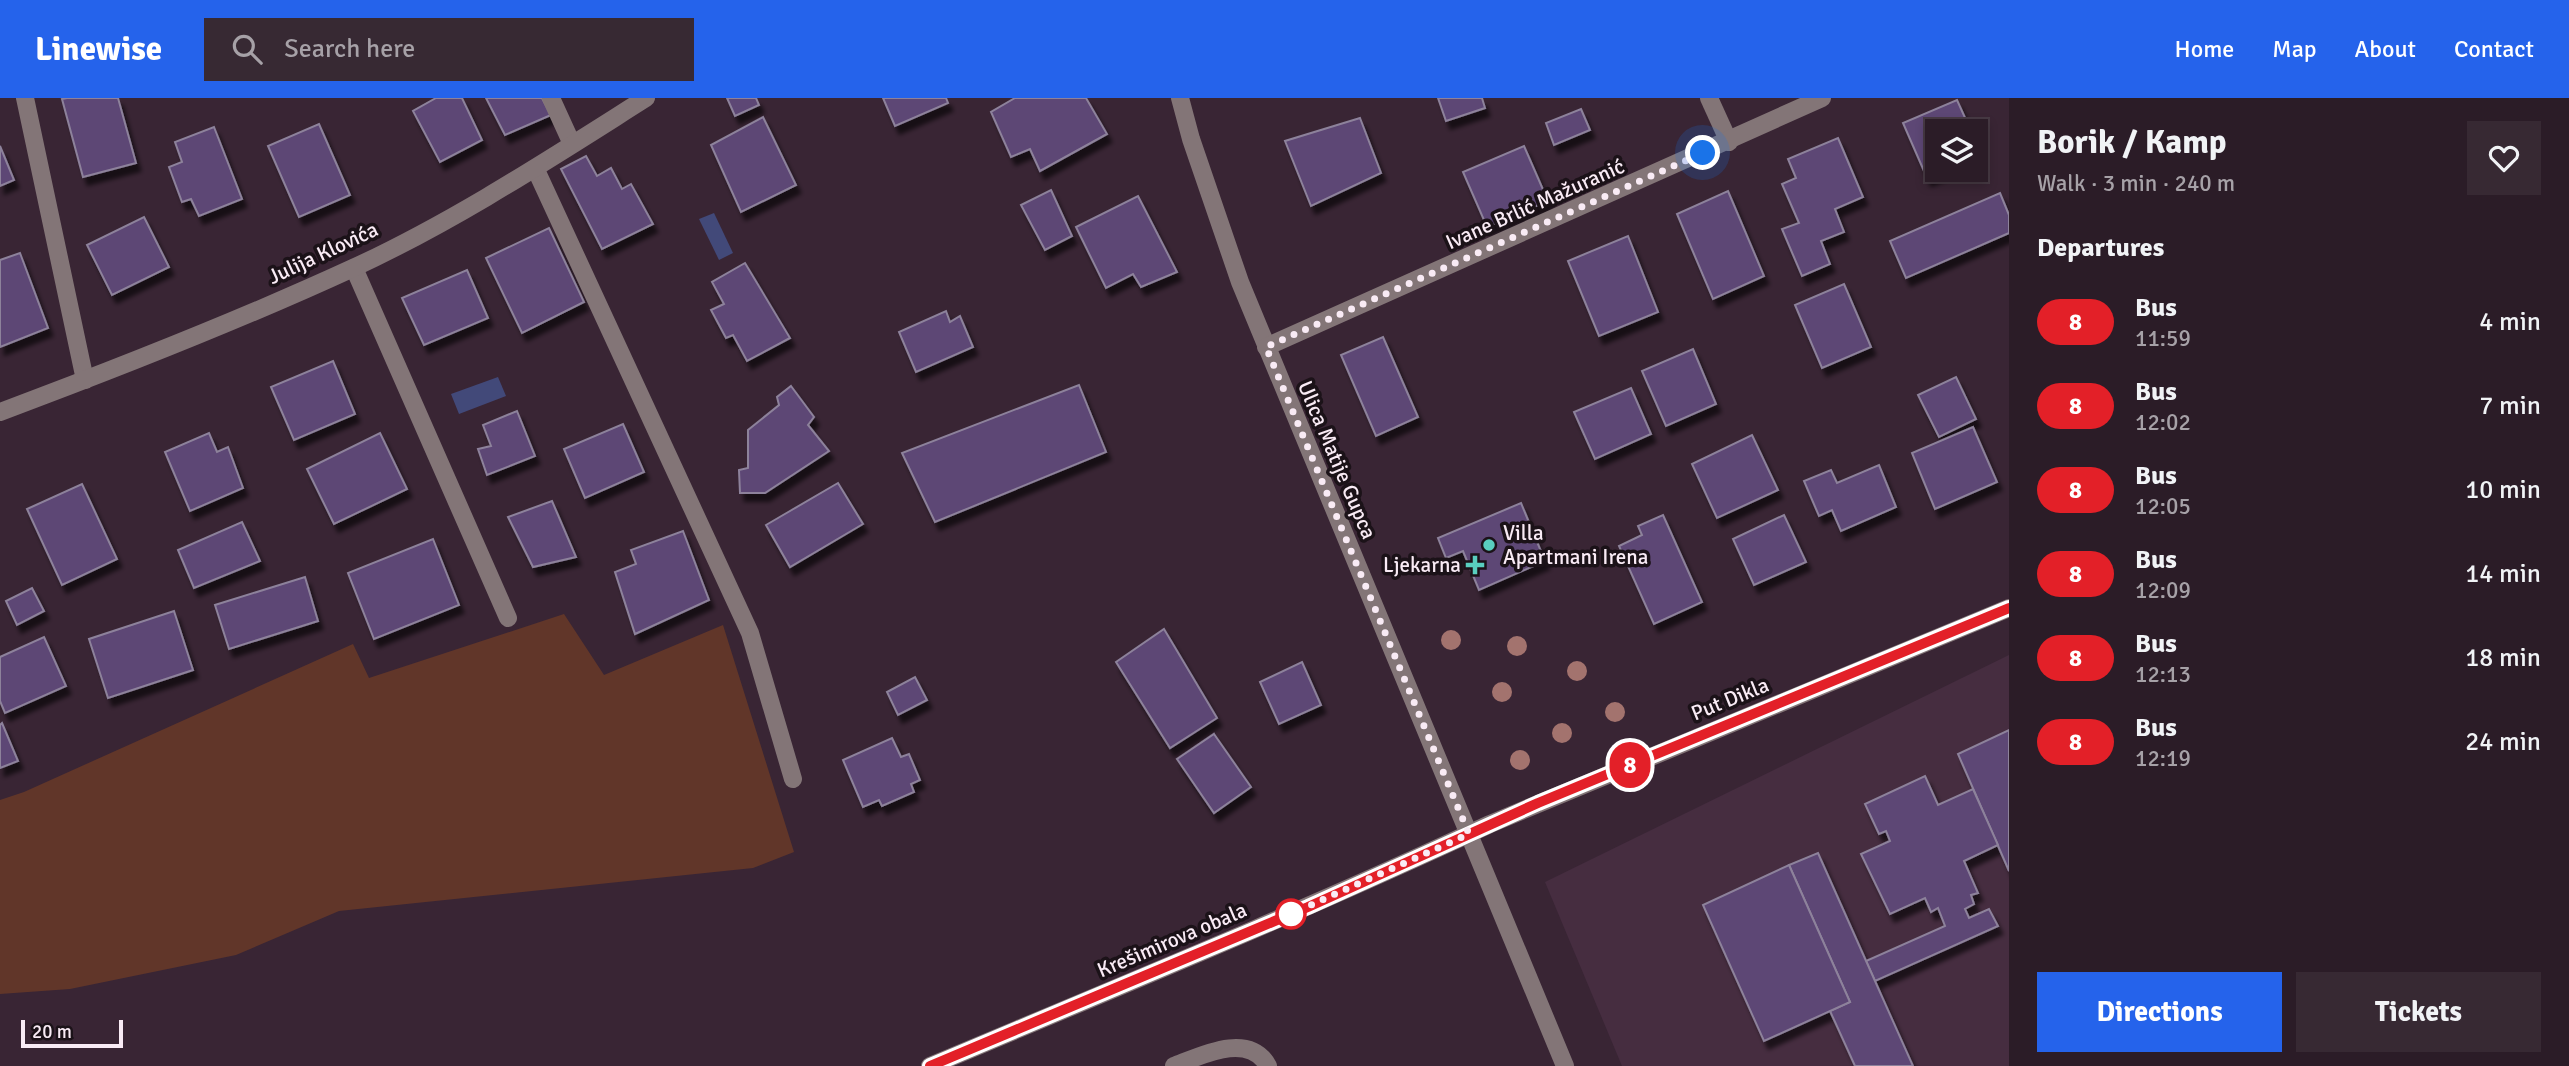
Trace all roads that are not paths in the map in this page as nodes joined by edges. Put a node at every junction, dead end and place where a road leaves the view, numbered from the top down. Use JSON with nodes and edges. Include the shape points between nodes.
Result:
{"nodes":[{"id":1,"x":25,"y":98,"type":"edge"},
{"id":2,"x":551,"y":98,"type":"edge"},
{"id":3,"x":646,"y":98,"type":"edge"},
{"id":4,"x":1180,"y":98,"type":"edge"},
{"id":5,"x":1709,"y":98,"type":"edge"},
{"id":6,"x":1822,"y":98,"type":"edge"},
{"id":7,"x":1729,"y":142,"type":"junction"},
{"id":8,"x":572,"y":145,"type":"junction"},
{"id":9,"x":536,"y":170,"type":"junction"},
{"id":10,"x":354,"y":268,"type":"junction"},
{"id":11,"x":1266,"y":347,"type":"junction"},
{"id":12,"x":85,"y":380,"type":"junction"},
{"id":13,"x":0,"y":412,"type":"edge"},
{"id":14,"x":2009,"y":608,"type":"edge"},
{"id":15,"x":508,"y":618,"type":"dead end"},
{"id":16,"x":793,"y":779,"type":"dead end"},
{"id":17,"x":1469,"y":834,"type":"junction"},
{"id":18,"x":930,"y":1066,"type":"edge"},
{"id":19,"x":1174,"y":1066,"type":"edge"},
{"id":20,"x":1268,"y":1066,"type":"edge"},
{"id":21,"x":1565,"y":1066,"type":"edge"}],
"edges":[{"from":1,"to":12,"type":"street"},
{"from":2,"to":8,"type":"street"},
{"from":3,"to":8,"type":"street","name":"Julija Klovića"},
{"from":4,"to":11,"type":"street","name":"Ulica Matije Gupca","via":[[1226,243]]},
{"from":5,"to":7,"type":"street"},
{"from":6,"to":7,"type":"street","name":"Ivane Brlić Mažuranić"},
{"from":7,"to":11,"type":"street","name":"Ivane Brlić Mažuranić"},
{"from":8,"to":9,"type":"street","name":"Julija Klovića"},
{"from":9,"to":10,"type":"street","name":"Julija Klovića"},
{"from":9,"to":16,"type":"street","via":[[750,633]]},
{"from":10,"to":12,"type":"street","name":"Julija Klovića"},
{"from":10,"to":15,"type":"street"},
{"from":11,"to":17,"type":"street","name":"Ulica Matije Gupca"},
{"from":12,"to":13,"type":"street","name":"Julija Klovića"},
{"from":14,"to":17,"type":"street","name":"Put Dikla"},
{"from":17,"to":18,"type":"street","name":"Krešimirova obala"},
{"from":17,"to":21,"type":"street","name":"Ulica Matije Gupca"},
{"from":19,"to":20,"type":"street","via":[[1223,1048],[1245,1049]]}]}
